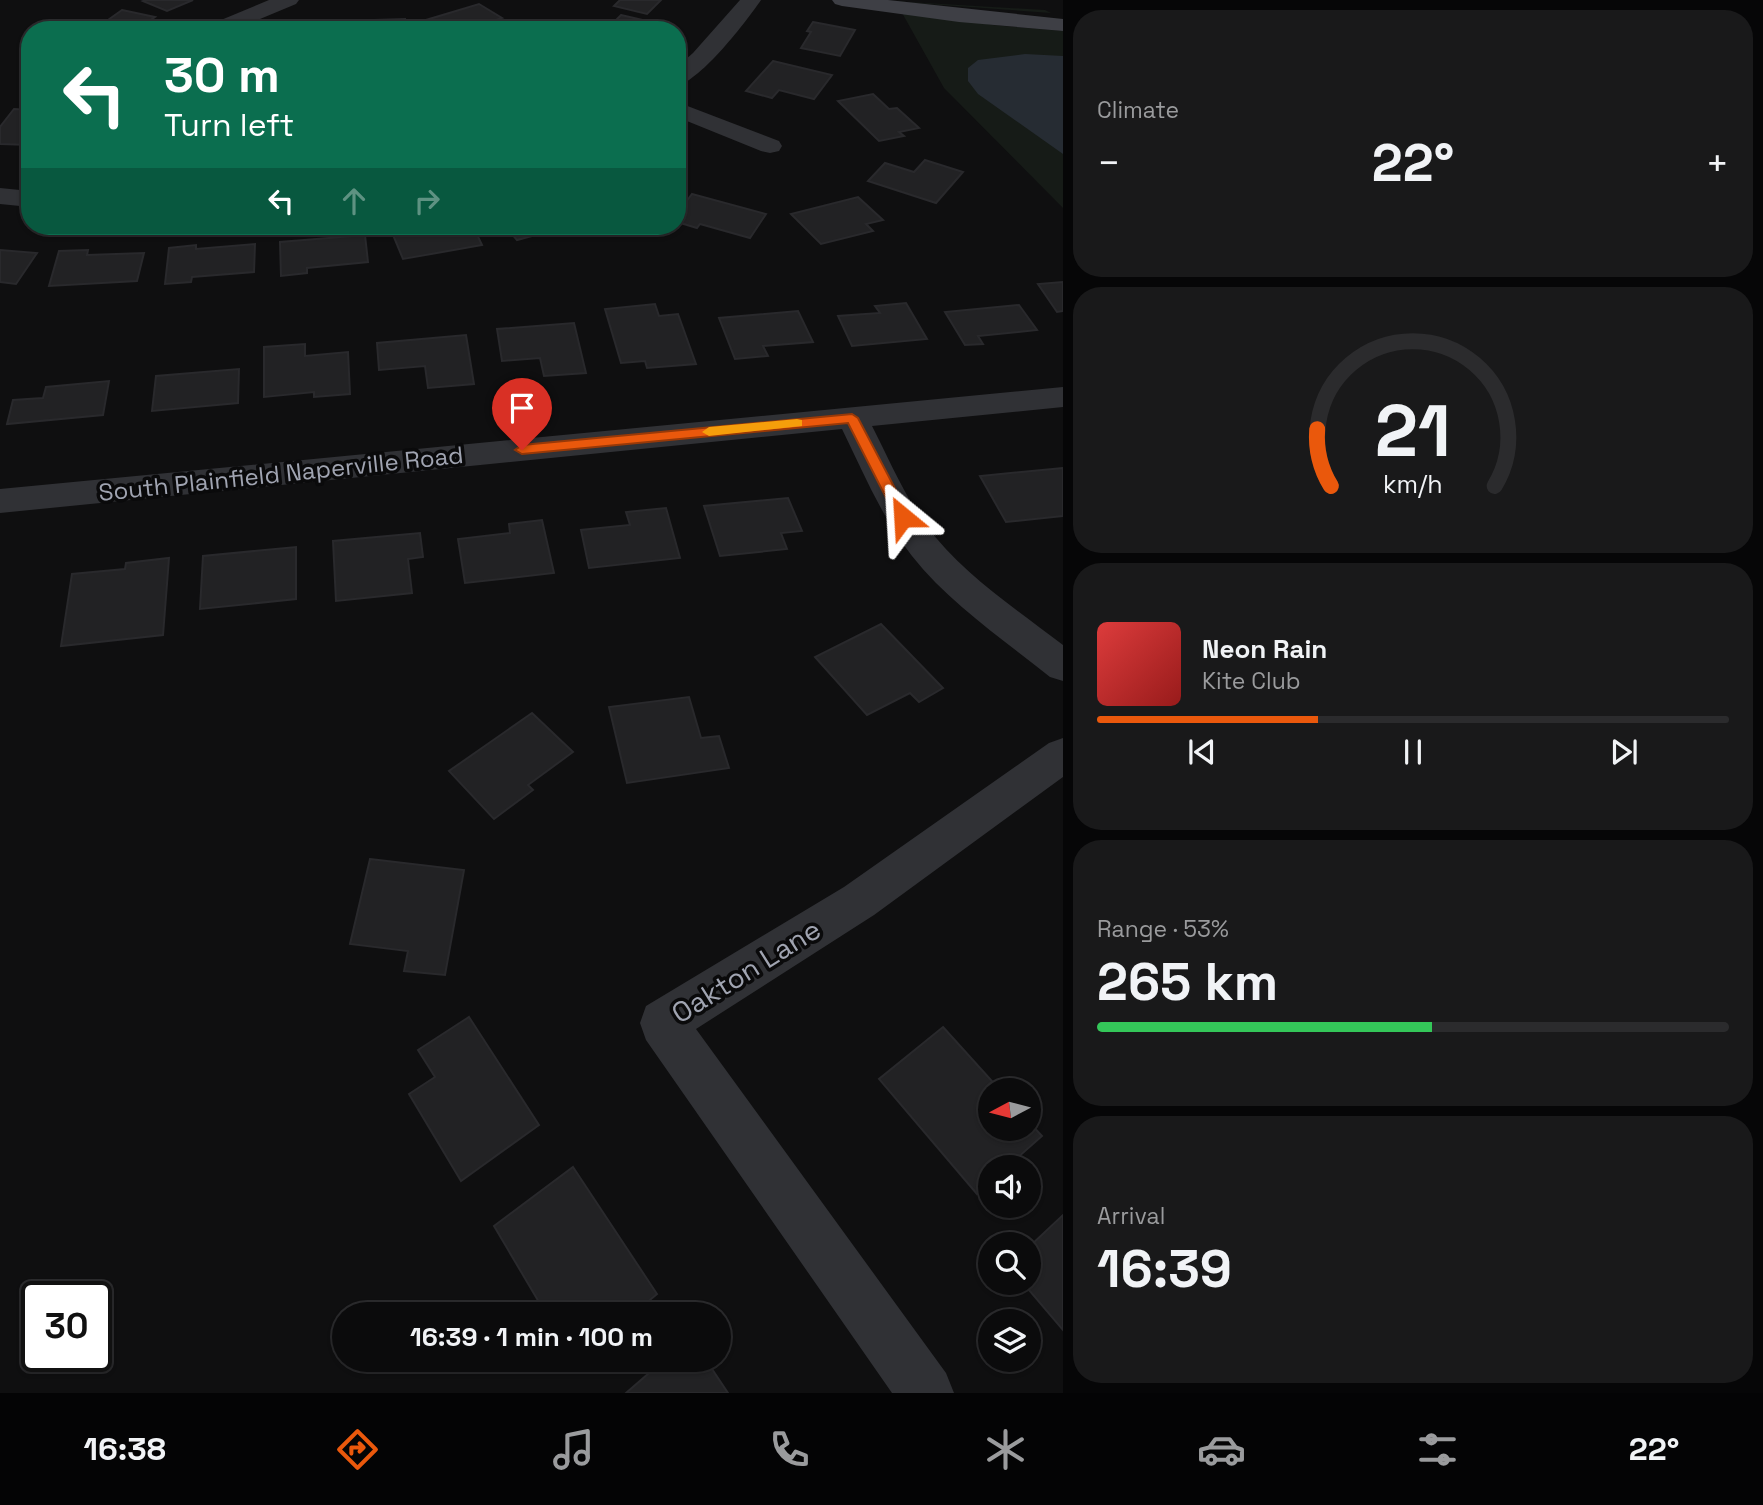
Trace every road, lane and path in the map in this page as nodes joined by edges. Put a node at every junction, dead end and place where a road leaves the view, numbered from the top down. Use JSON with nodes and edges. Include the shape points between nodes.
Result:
{"nodes":[{"id":1,"x":289,"y":0,"type":"edge"},
{"id":2,"x":751,"y":0,"type":"edge"},
{"id":3,"x":842,"y":0,"type":"edge"},
{"id":4,"x":989,"y":0,"type":"edge"},
{"id":5,"x":1063,"y":6,"type":"edge"},
{"id":6,"x":236,"y":21,"type":"edge"},
{"id":7,"x":1063,"y":25,"type":"edge"},
{"id":8,"x":686,"y":71,"type":"edge"},
{"id":9,"x":686,"y":113,"type":"edge"},
{"id":10,"x":770,"y":146,"type":"dead end"},
{"id":11,"x":0,"y":196,"type":"edge"},
{"id":12,"x":21,"y":198,"type":"edge"},
{"id":13,"x":1063,"y":397,"type":"edge"},
{"id":14,"x":852,"y":418,"type":"junction"},
{"id":15,"x":0,"y":501,"type":"edge"},
{"id":16,"x":1063,"y":666,"type":"edge"},
{"id":17,"x":1063,"y":755,"type":"edge"},
{"id":18,"x":926,"y":1393,"type":"edge"}],
"edges":[{"from":1,"to":6,"type":"street"},
{"from":2,"to":8,"type":"street"},
{"from":3,"to":7,"type":"street"},
{"from":4,"to":5,"type":"street"},
{"from":9,"to":10,"type":"street"},
{"from":11,"to":12,"type":"street"},
{"from":13,"to":14,"type":"street","name":"South Plainfield Naperville Road"},
{"from":14,"to":15,"type":"street","name":"South Plainfield Naperville Road"},
{"from":14,"to":16,"type":"street","via":[[903,517],[924,547]]},
{"from":17,"to":18,"type":"street","name":"Oakton Lane","via":[[859,901],[663,1023]]}]}
